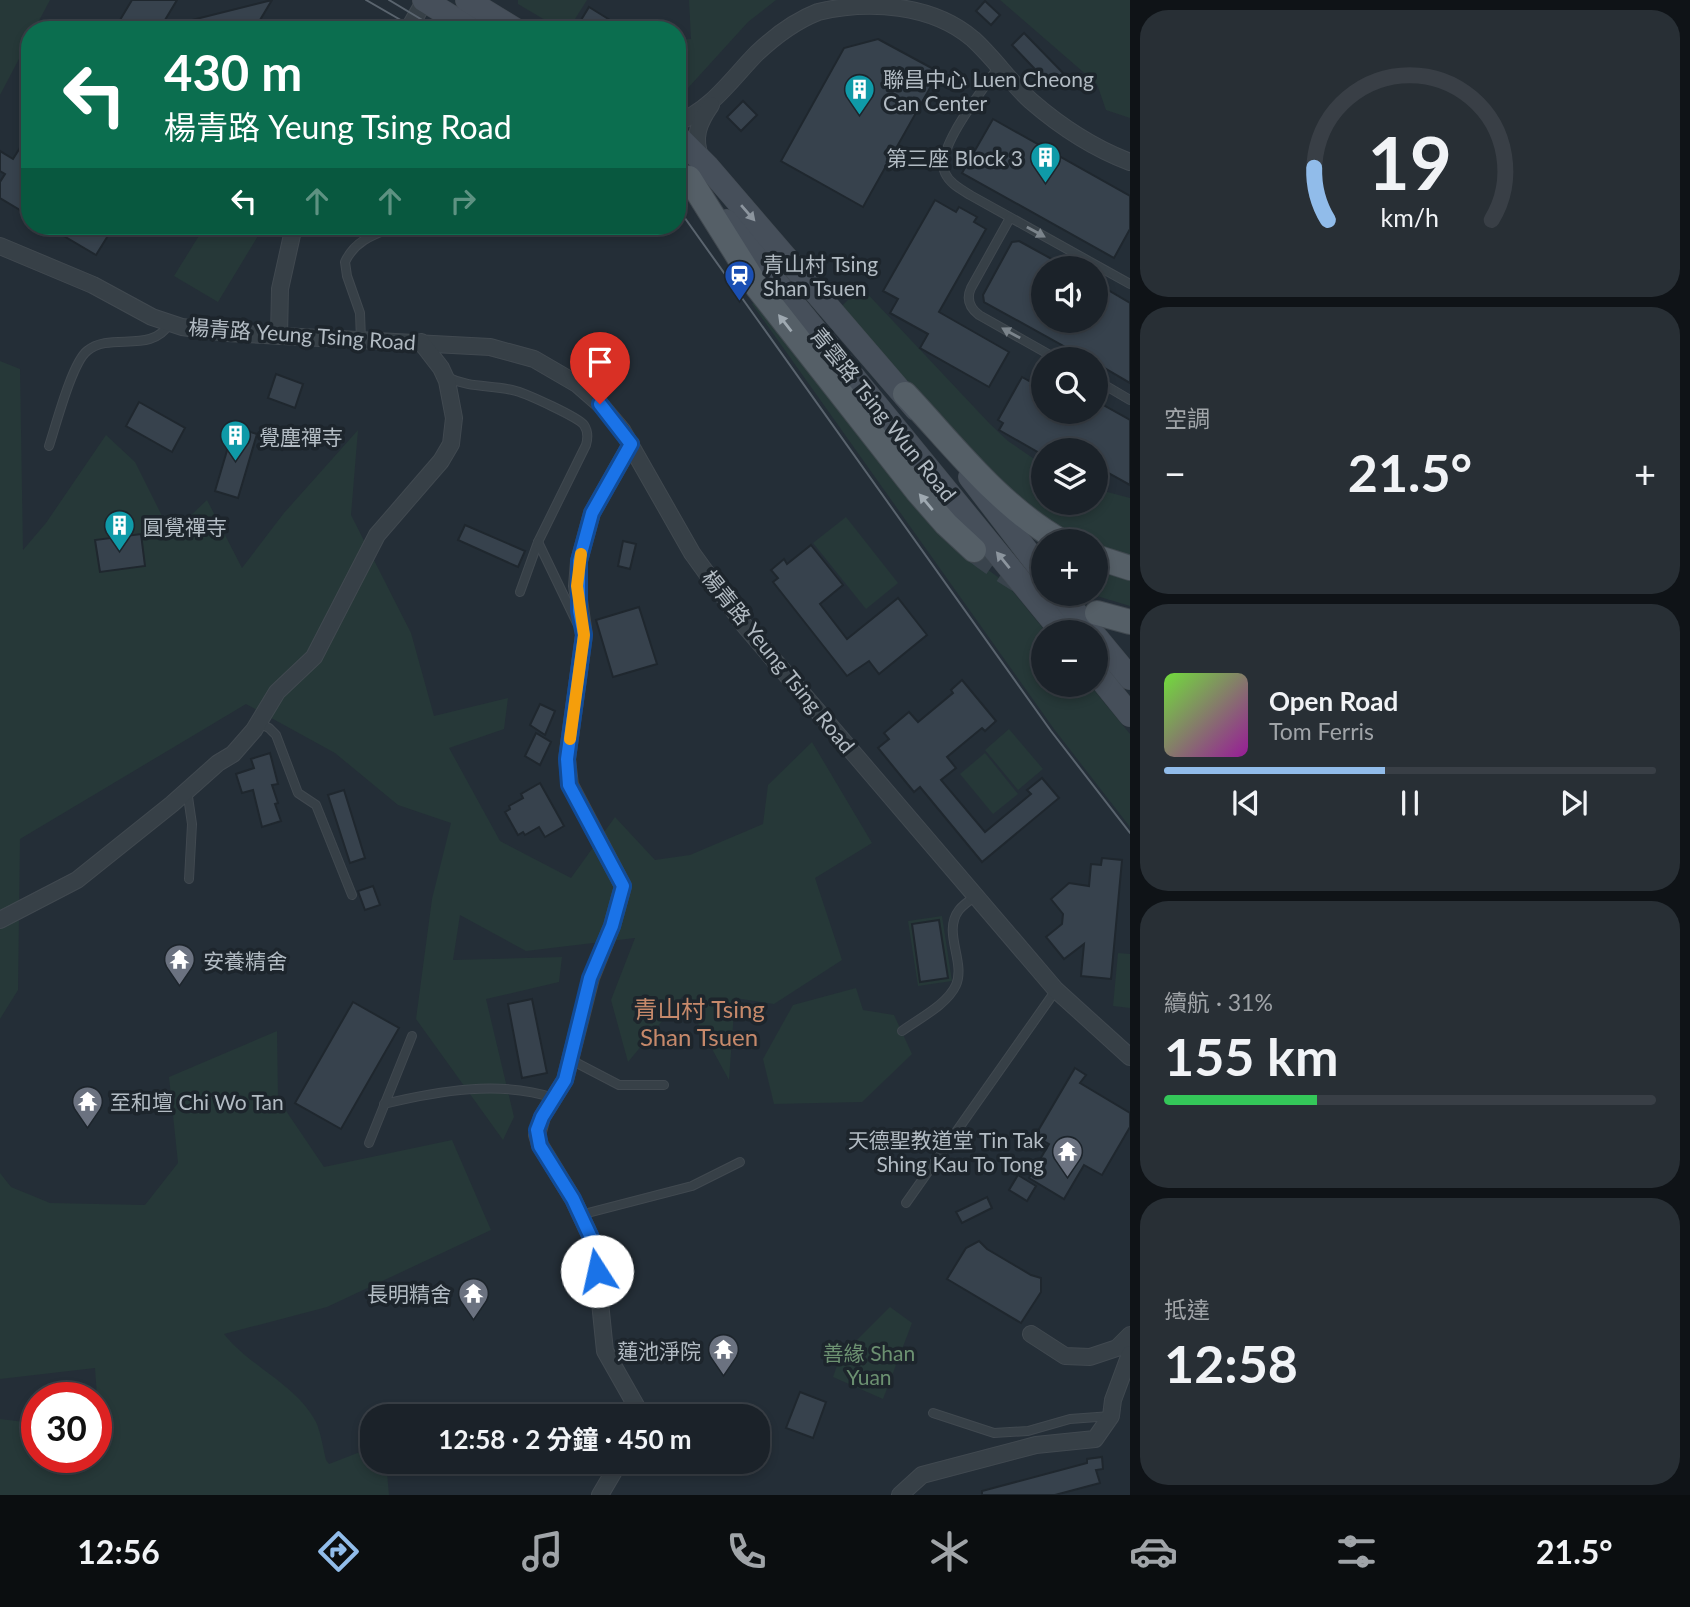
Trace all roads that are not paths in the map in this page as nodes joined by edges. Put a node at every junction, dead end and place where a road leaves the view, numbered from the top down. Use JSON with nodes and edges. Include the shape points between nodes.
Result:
{"nodes":[{"id":1,"x":425,"y":0,"type":"edge"},
{"id":2,"x":467,"y":0,"type":"edge"},
{"id":3,"x":413,"y":21,"type":"edge"},
{"id":4,"x":459,"y":21,"type":"edge"},
{"id":5,"x":501,"y":21,"type":"edge"},
{"id":6,"x":999,"y":66,"type":"junction"},
{"id":7,"x":719,"y":94,"type":"junction"},
{"id":8,"x":686,"y":118,"type":"edge"},
{"id":9,"x":1130,"y":162,"type":"edge"},
{"id":10,"x":690,"y":169,"type":"edge"},
{"id":11,"x":1010,"y":218,"type":"junction"},
{"id":12,"x":291,"y":235,"type":"edge"},
{"id":13,"x":375,"y":235,"type":"edge"},
{"id":14,"x":0,"y":246,"type":"edge"},
{"id":15,"x":1130,"y":284,"type":"edge"},
{"id":16,"x":170,"y":323,"type":"junction"},
{"id":17,"x":279,"y":336,"type":"junction"},
{"id":18,"x":361,"y":340,"type":"junction"},
{"id":19,"x":421,"y":342,"type":"junction"},
{"id":20,"x":1036,"y":347,"type":"edge"},
{"id":21,"x":444,"y":375,"type":"junction"},
{"id":22,"x":1108,"y":387,"type":"edge"},
{"id":23,"x":905,"y":394,"type":"junction"},
{"id":24,"x":1130,"y":400,"type":"edge"},
{"id":25,"x":631,"y":444,"type":"junction"},
{"id":26,"x":49,"y":446,"type":"dead end"},
{"id":27,"x":1042,"y":529,"type":"edge"},
{"id":28,"x":538,"y":542,"type":"junction"},
{"id":29,"x":974,"y":550,"type":"tunnel mouth"},
{"id":30,"x":1031,"y":557,"type":"edge"},
{"id":31,"x":1108,"y":561,"type":"edge"},
{"id":32,"x":1130,"y":568,"type":"edge"},
{"id":33,"x":520,"y":592,"type":"dead end"},
{"id":34,"x":1073,"y":606,"type":"tunnel mouth"},
{"id":35,"x":1052,"y":620,"type":"edge"},
{"id":36,"x":1088,"y":620,"type":"edge"},
{"id":37,"x":1130,"y":622,"type":"edge"},
{"id":38,"x":1108,"y":625,"type":"edge"},
{"id":39,"x":584,"y":635,"type":"junction"},
{"id":40,"x":1108,"y":646,"type":"edge"},
{"id":41,"x":1130,"y":678,"type":"edge"},
{"id":42,"x":1108,"y":688,"type":"edge"},
{"id":43,"x":1130,"y":715,"type":"edge"},
{"id":44,"x":259,"y":723,"type":"junction"},
{"id":45,"x":187,"y":790,"type":"junction"},
{"id":46,"x":189,"y":879,"type":"dead end"},
{"id":47,"x":352,"y":895,"type":"dead end"},
{"id":48,"x":975,"y":896,"type":"junction"},
{"id":49,"x":0,"y":920,"type":"edge"},
{"id":50,"x":1056,"y":990,"type":"junction"},
{"id":51,"x":902,"y":1031,"type":"dead end"},
{"id":52,"x":412,"y":1036,"type":"dead end"},
{"id":53,"x":1130,"y":1057,"type":"edge"},
{"id":54,"x":570,"y":1059,"type":"junction"},
{"id":55,"x":664,"y":1085,"type":"dead end"},
{"id":56,"x":554,"y":1098,"type":"junction"},
{"id":57,"x":384,"y":1104,"type":"junction"},
{"id":58,"x":369,"y":1143,"type":"dead end"},
{"id":59,"x":740,"y":1162,"type":"dead end"},
{"id":60,"x":906,"y":1203,"type":"dead end"},
{"id":61,"x":580,"y":1215,"type":"junction"},
{"id":62,"x":1031,"y":1334,"type":"dead end"},
{"id":63,"x":1130,"y":1335,"type":"edge"},
{"id":64,"x":1130,"y":1354,"type":"edge"},
{"id":65,"x":635,"y":1404,"type":"edge"},
{"id":66,"x":933,"y":1413,"type":"dead end"},
{"id":67,"x":1111,"y":1416,"type":"junction"},
{"id":68,"x":612,"y":1474,"type":"edge"},
{"id":69,"x":600,"y":1495,"type":"edge"},
{"id":70,"x":900,"y":1495,"type":"edge"}],
"edges":[{"from":1,"to":3,"type":"street"},
{"from":1,"to":4,"type":"main road"},
{"from":2,"to":5,"type":"main road"},
{"from":6,"to":7,"type":"street","via":[[971,38],[941,18],[909,7],[861,2],[821,11],[794,24],[770,41]]},
{"from":6,"to":9,"type":"street","via":[[1061,125]]},
{"from":6,"to":11,"type":"lane","via":[[952,136],[943,166],[953,183]]},
{"from":7,"to":8,"type":"street"},
{"from":7,"to":10,"type":"street","via":[[696,134]]},
{"from":10,"to":23,"type":"main road","name":"青雲路 Tsing Wun Road","one_way":true},
{"from":29,"to":10,"type":"main road","one_way":true,"via":[[918,492],[758,288]]},
{"from":35,"to":10,"type":"main road","name":"青雲路 Tsing Wun Road","one_way":true},
{"from":11,"to":15,"type":"lane","one_way":true},
{"from":20,"to":11,"type":"lane","one_way":true,"via":[[979,315],[968,298]]},
{"from":12,"to":17,"type":"street","via":[[280,289]]},
{"from":13,"to":18,"type":"lane","via":[[359,242],[345,262],[360,313]]},
{"from":14,"to":16,"type":"street","name":"楊青路 Yeung Tsing Road"},
{"from":16,"to":17,"type":"street","name":"楊青路 Yeung Tsing Road","via":[[211,332]]},
{"from":16,"to":26,"type":"lane","via":[[152,338],[98,344],[85,352]]},
{"from":17,"to":18,"type":"street","name":"楊青路 Yeung Tsing Road"},
{"from":18,"to":19,"type":"street","name":"楊青路 Yeung Tsing Road"},
{"from":19,"to":21,"type":"street"},
{"from":19,"to":25,"type":"street","name":"楊青路 Yeung Tsing Road","via":[[490,347],[541,362],[578,384],[600,404]]},
{"from":21,"to":28,"type":"lane","via":[[477,387],[516,390],[585,426],[586,445]]},
{"from":21,"to":44,"type":"street","via":[[454,418],[447,453],[377,535],[314,657],[277,692]]},
{"from":22,"to":24,"type":"lane"},
{"from":23,"to":27,"type":"main road","via":[[1003,497]]},
{"from":23,"to":30,"type":"main road","name":"青雲路 Tsing Wun Road"},
{"from":25,"to":39,"type":"street","via":[[584,536],[577,586]]},
{"from":25,"to":48,"type":"street","name":"楊青路 Yeung Tsing Road","via":[[677,528],[726,602]]},
{"from":28,"to":33,"type":"lane"},
{"from":28,"to":39,"type":"lane"},
{"from":31,"to":32,"type":"main road"},
{"from":34,"to":36,"type":"main road"},
{"from":37,"to":38,"type":"main road"},
{"from":39,"to":54,"type":"street","via":[[567,759],[569,785],[623,886],[590,978]]},
{"from":40,"to":41,"type":"main road"},
{"from":42,"to":43,"type":"main road"},
{"from":44,"to":45,"type":"street","via":[[233,754]]},
{"from":44,"to":47,"type":"lane","via":[[276,735],[298,793],[316,805]]},
{"from":45,"to":46,"type":"lane","via":[[192,824]]},
{"from":45,"to":49,"type":"street","via":[[77,880]]},
{"from":48,"to":50,"type":"street","name":"楊青路 Yeung Tsing Road"},
{"from":48,"to":51,"type":"lane","via":[[954,921],[959,970],[955,987]]},
{"from":50,"to":53,"type":"street","name":"楊青路 Yeung Tsing Road"},
{"from":50,"to":60,"type":"lane"},
{"from":52,"to":57,"type":"lane"},
{"from":54,"to":55,"type":"lane","via":[[619,1085]]},
{"from":54,"to":56,"type":"street"},
{"from":56,"to":57,"type":"lane","via":[[529,1090],[482,1088]]},
{"from":56,"to":61,"type":"street","via":[[537,1135]]},
{"from":57,"to":58,"type":"lane"},
{"from":59,"to":61,"type":"lane","via":[[692,1186]]},
{"from":61,"to":65,"type":"street","via":[[594,1244],[606,1351]]},
{"from":62,"to":63,"type":"street","via":[[1065,1356],[1090,1357],[1117,1348]]},
{"from":64,"to":67,"type":"street"},
{"from":66,"to":67,"type":"lane","via":[[994,1433]]},
{"from":67,"to":70,"type":"street","via":[[1095,1439],[1036,1445],[922,1475]]},
{"from":68,"to":69,"type":"street"}]}
